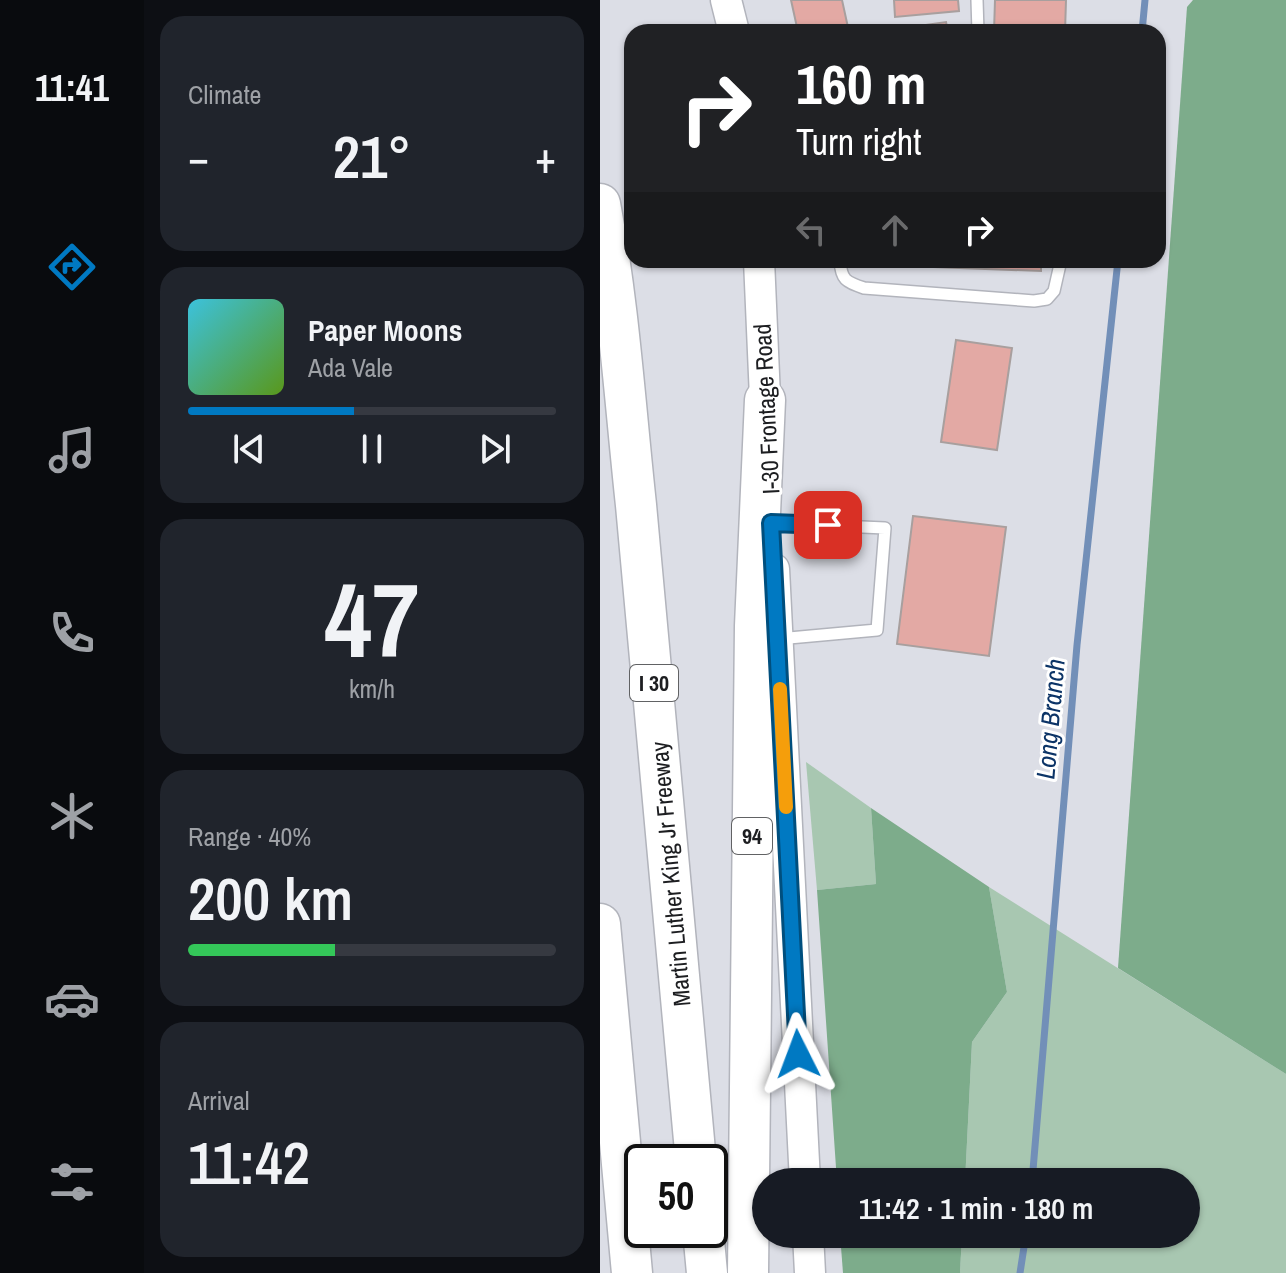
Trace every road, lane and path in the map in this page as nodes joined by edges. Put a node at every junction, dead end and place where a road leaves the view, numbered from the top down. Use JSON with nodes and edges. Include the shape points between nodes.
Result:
{"nodes":[{"id":1,"x":726,"y":0,"type":"edge"},
{"id":2,"x":977,"y":0,"type":"edge"},
{"id":3,"x":732,"y":24,"type":"edge"},
{"id":4,"x":978,"y":24,"type":"edge"},
{"id":5,"x":600,"y":204,"type":"edge"},
{"id":6,"x":759,"y":268,"type":"edge"},
{"id":7,"x":840,"y":268,"type":"edge"},
{"id":8,"x":1059,"y":268,"type":"edge"},
{"id":9,"x":765,"y":400,"type":"junction"},
{"id":10,"x":771,"y":523,"type":"junction"},
{"id":11,"x":777,"y":639,"type":"junction"},
{"id":12,"x":600,"y":924,"type":"edge"},
{"id":13,"x":694,"y":1144,"type":"edge"},
{"id":14,"x":804,"y":1168,"type":"edge"},
{"id":15,"x":705,"y":1248,"type":"edge"},
{"id":16,"x":809,"y":1248,"type":"edge"},
{"id":17,"x":632,"y":1273,"type":"edge"},
{"id":18,"x":707,"y":1273,"type":"edge"},
{"id":19,"x":748,"y":1273,"type":"edge"},
{"id":20,"x":810,"y":1273,"type":"edge"}],
"edges":[{"from":1,"to":3,"type":"main road"},
{"from":2,"to":4,"type":"lane"},
{"from":5,"to":13,"type":"highway","name":"Martin Luther King Jr Freeway","number":"I 30","via":[[625,385],[664,774],[668,878]]},
{"from":6,"to":9,"type":"main road","name":"I-30 Frontage Road"},
{"from":7,"to":8,"type":"lane","via":[[847,283],[864,288],[1034,301],[1047,299],[1054,291]]},
{"from":9,"to":10,"type":"main road","name":"I-30 Frontage Road"},
{"from":9,"to":19,"type":"highway","number":"94","via":[[755,626]]},
{"from":10,"to":11,"type":"main road","name":"I-30 Frontage Road"},
{"from":10,"to":11,"type":"lane","via":[[885,528],[877,630]]},
{"from":11,"to":14,"type":"main road","name":"I-30 Frontage Road"},
{"from":12,"to":17,"type":"highway"},
{"from":15,"to":18,"type":"highway"},
{"from":16,"to":20,"type":"main road"}]}
